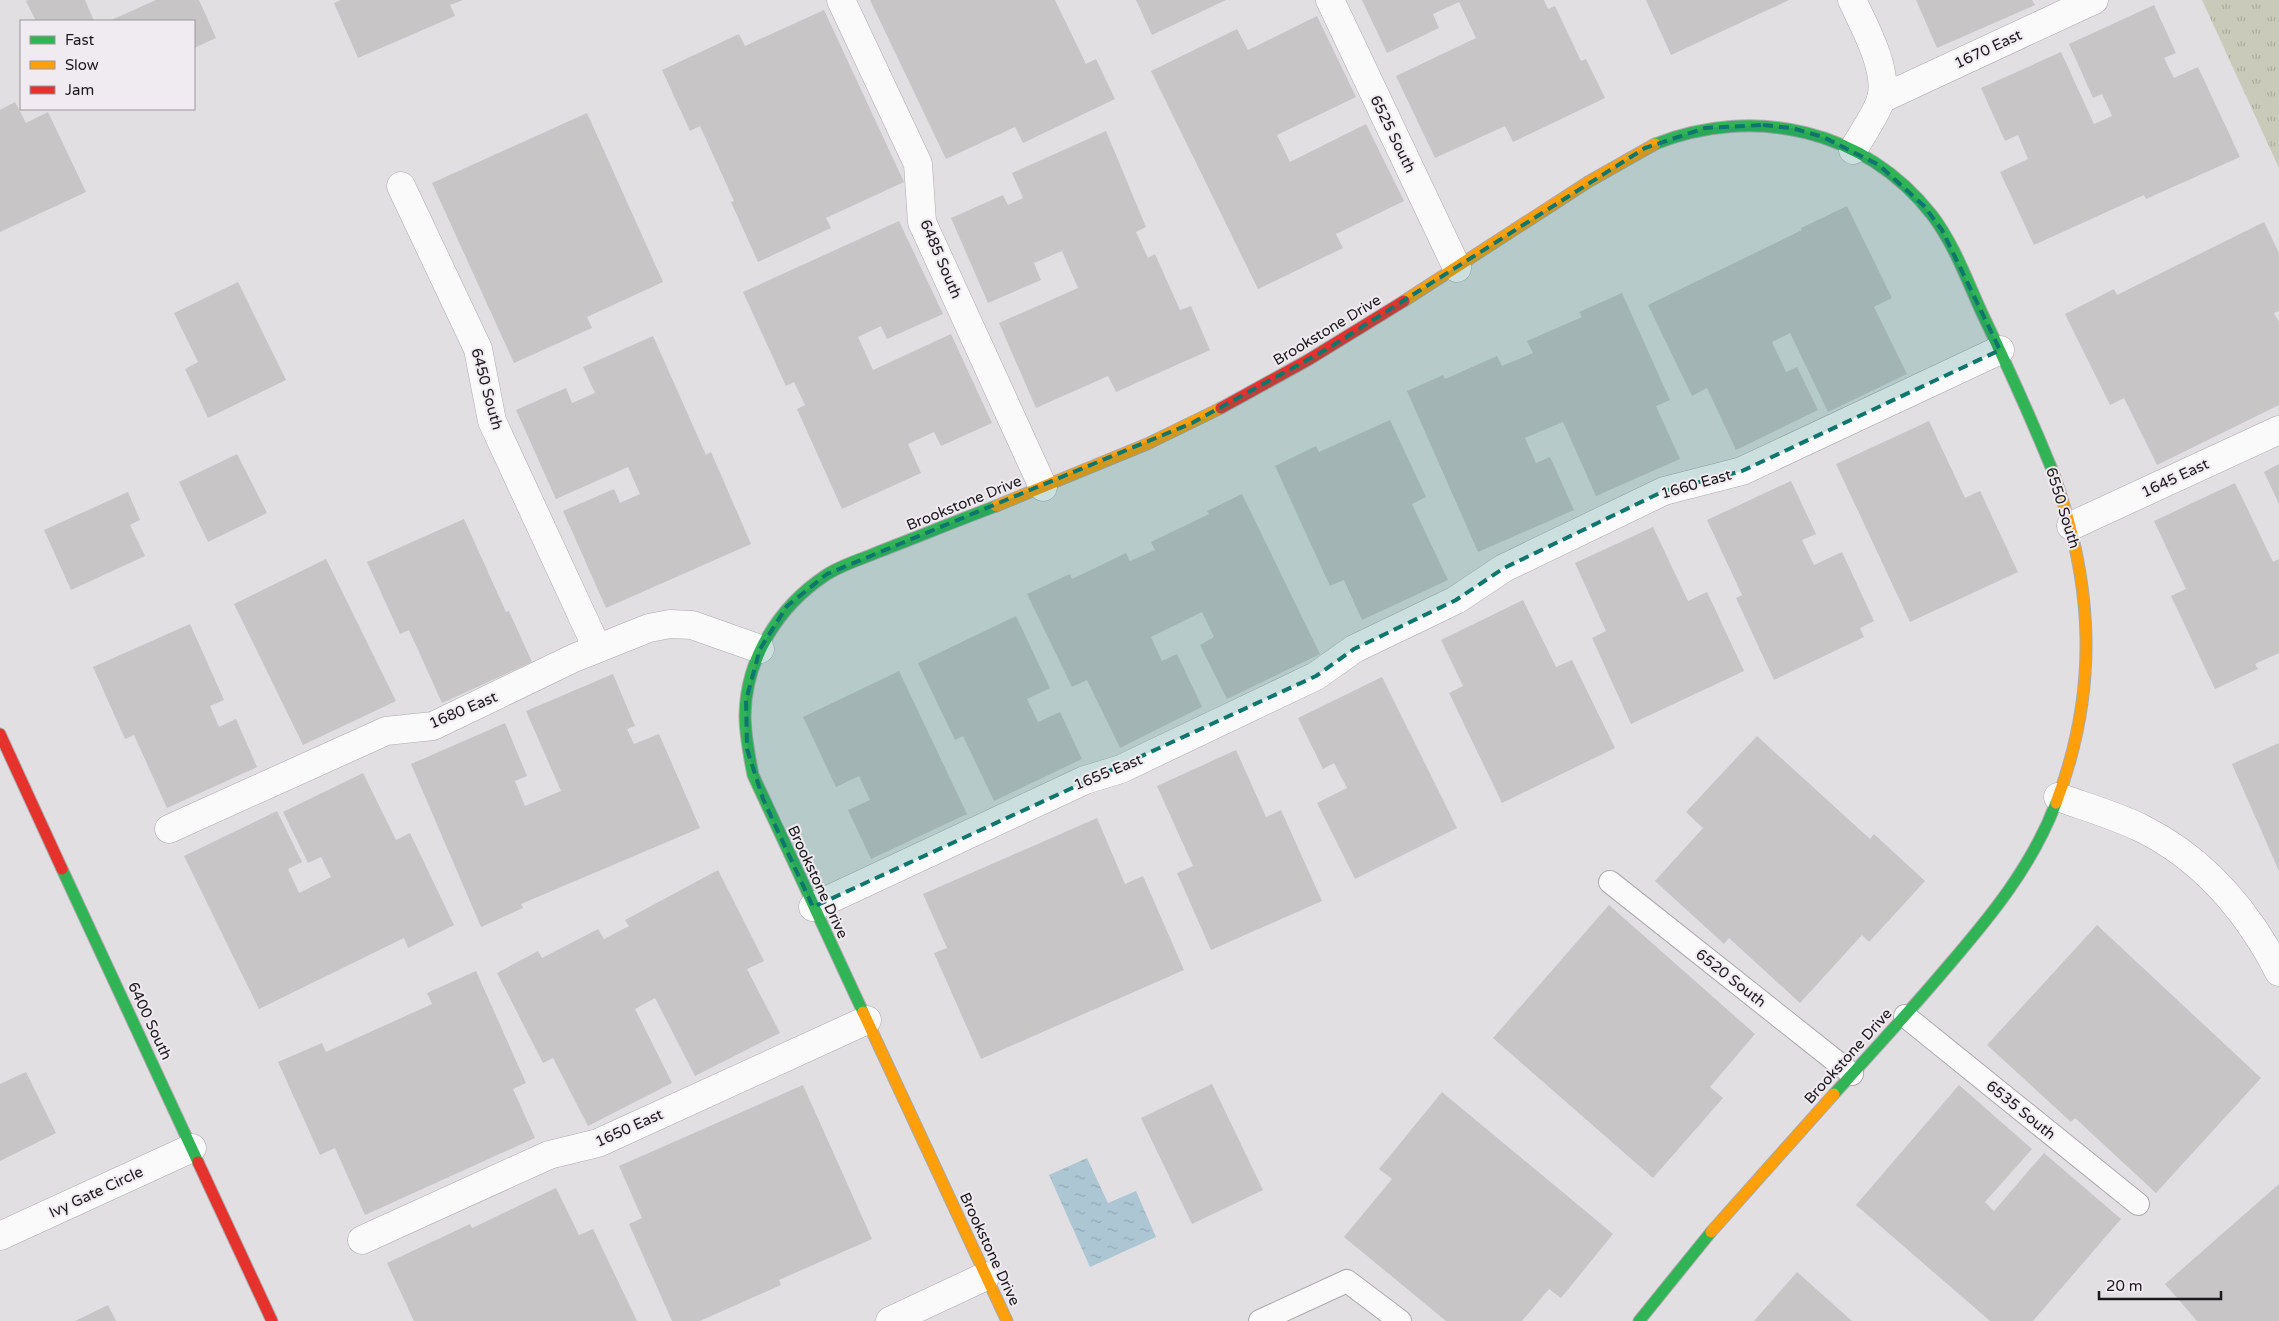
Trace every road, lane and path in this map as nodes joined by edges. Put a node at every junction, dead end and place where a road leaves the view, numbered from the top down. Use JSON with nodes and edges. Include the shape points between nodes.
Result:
{"nodes":[{"id":1,"x":841,"y":0,"type":"edge"},
{"id":2,"x":1330,"y":0,"type":"edge"},
{"id":3,"x":1852,"y":0,"type":"edge"},
{"id":4,"x":2094,"y":0,"type":"edge"},
{"id":5,"x":1881,"y":99,"type":"junction"},
{"id":6,"x":1853,"y":150,"type":"junction"},
{"id":7,"x":401,"y":186,"type":"dead end"},
{"id":8,"x":1457,"y":268,"type":"junction"},
{"id":9,"x":2000,"y":350,"type":"junction"},
{"id":10,"x":2279,"y":430,"type":"edge"},
{"id":11,"x":1043,"y":487,"type":"junction"},
{"id":12,"x":2071,"y":526,"type":"junction"},
{"id":13,"x":1398,"y":628,"type":"joint"},
{"id":14,"x":597,"y":648,"type":"junction"},
{"id":15,"x":760,"y":648,"type":"junction"},
{"id":16,"x":0,"y":734,"type":"edge"},
{"id":17,"x":2058,"y":797,"type":"junction"},
{"id":18,"x":169,"y":829,"type":"dead end"},
{"id":19,"x":1610,"y":882,"type":"dead end"},
{"id":20,"x":813,"y":907,"type":"junction"},
{"id":21,"x":2277,"y":962,"type":"edge"},
{"id":22,"x":1905,"y":1016,"type":"junction"},
{"id":23,"x":867,"y":1020,"type":"junction"},
{"id":24,"x":1852,"y":1074,"type":"junction"},
{"id":25,"x":192,"y":1148,"type":"junction"},
{"id":26,"x":2138,"y":1204,"type":"dead end"},
{"id":27,"x":0,"y":1236,"type":"edge"},
{"id":28,"x":362,"y":1240,"type":"dead end"},
{"id":29,"x":986,"y":1276,"type":"junction"},
{"id":30,"x":272,"y":1321,"type":"edge"},
{"id":31,"x":890,"y":1321,"type":"edge"},
{"id":32,"x":1007,"y":1321,"type":"edge"},
{"id":33,"x":1260,"y":1321,"type":"edge"},
{"id":34,"x":1400,"y":1321,"type":"edge"},
{"id":35,"x":1639,"y":1321,"type":"edge"}],
"edges":[{"from":1,"to":11,"type":"street","name":"6485 South","via":[[918,164],[922,222]]},
{"from":2,"to":8,"type":"street","name":"6525 South"},
{"from":3,"to":5,"type":"street","via":[[1878,63]]},
{"from":4,"to":5,"type":"street","name":"1670 East"},
{"from":5,"to":6,"type":"street"},
{"from":6,"to":8,"type":"street","name":"Brookstone Drive","via":[[1822,137],[1763,124],[1705,128],[1674,136],[1613,167]]},
{"from":6,"to":9,"type":"street","name":"6550 South","via":[[1902,184],[1942,230]]},
{"from":7,"to":14,"type":"street","name":"6450 South","via":[[478,349],[492,421]]},
{"from":8,"to":11,"type":"street","name":"Brookstone Drive","via":[[1260,388],[1192,423]]},
{"from":9,"to":12,"type":"street","name":"6550 South","via":[[2053,471]]},
{"from":9,"to":13,"type":"street","name":"1660 East","via":[[1742,471],[1664,491],[1504,568],[1456,600]]},
{"from":10,"to":12,"type":"street","name":"1645 East"},
{"from":11,"to":15,"type":"street","name":"Brookstone Drive","via":[[827,574],[787,606]]},
{"from":12,"to":17,"type":"street","name":"6550 South","via":[[2085,592],[2088,661],[2080,731]]},
{"from":13,"to":20,"type":"street","name":"1655 East","via":[[1354,649],[1307,680]]},
{"from":14,"to":15,"type":"street","name":"1680 East","via":[[648,628],[670,624],[692,625]]},
{"from":14,"to":18,"type":"street","name":"1680 East","via":[[433,726],[386,731]]},
{"from":15,"to":20,"type":"street","name":"Brookstone Drive","via":[[746,700],[746,750],[763,799]]},
{"from":16,"to":25,"type":"street","name":"6400 South"},
{"from":17,"to":21,"type":"street","via":[[2140,828],[2188,856],[2224,890]]},
{"from":17,"to":22,"type":"street","name":"Brookstone Drive","via":[[2036,847],[2002,899]]},
{"from":19,"to":24,"type":"lane","name":"6520 South"},
{"from":20,"to":23,"type":"street","name":"Brookstone Drive"},
{"from":22,"to":24,"type":"street","name":"Brookstone Drive"},
{"from":22,"to":26,"type":"lane","name":"6535 South"},
{"from":23,"to":28,"type":"street","name":"1650 East","via":[[598,1143],[549,1155]]},
{"from":23,"to":29,"type":"street","name":"Brookstone Drive"},
{"from":24,"to":35,"type":"street","name":"Brookstone Drive","via":[[1727,1213]]},
{"from":25,"to":27,"type":"street","name":"Ivy Gate Circle"},
{"from":25,"to":30,"type":"street","name":"6400 South"},
{"from":29,"to":31,"type":"street"},
{"from":29,"to":32,"type":"street","name":"Brookstone Drive"},
{"from":33,"to":34,"type":"lane","via":[[1347,1281]]}]}
